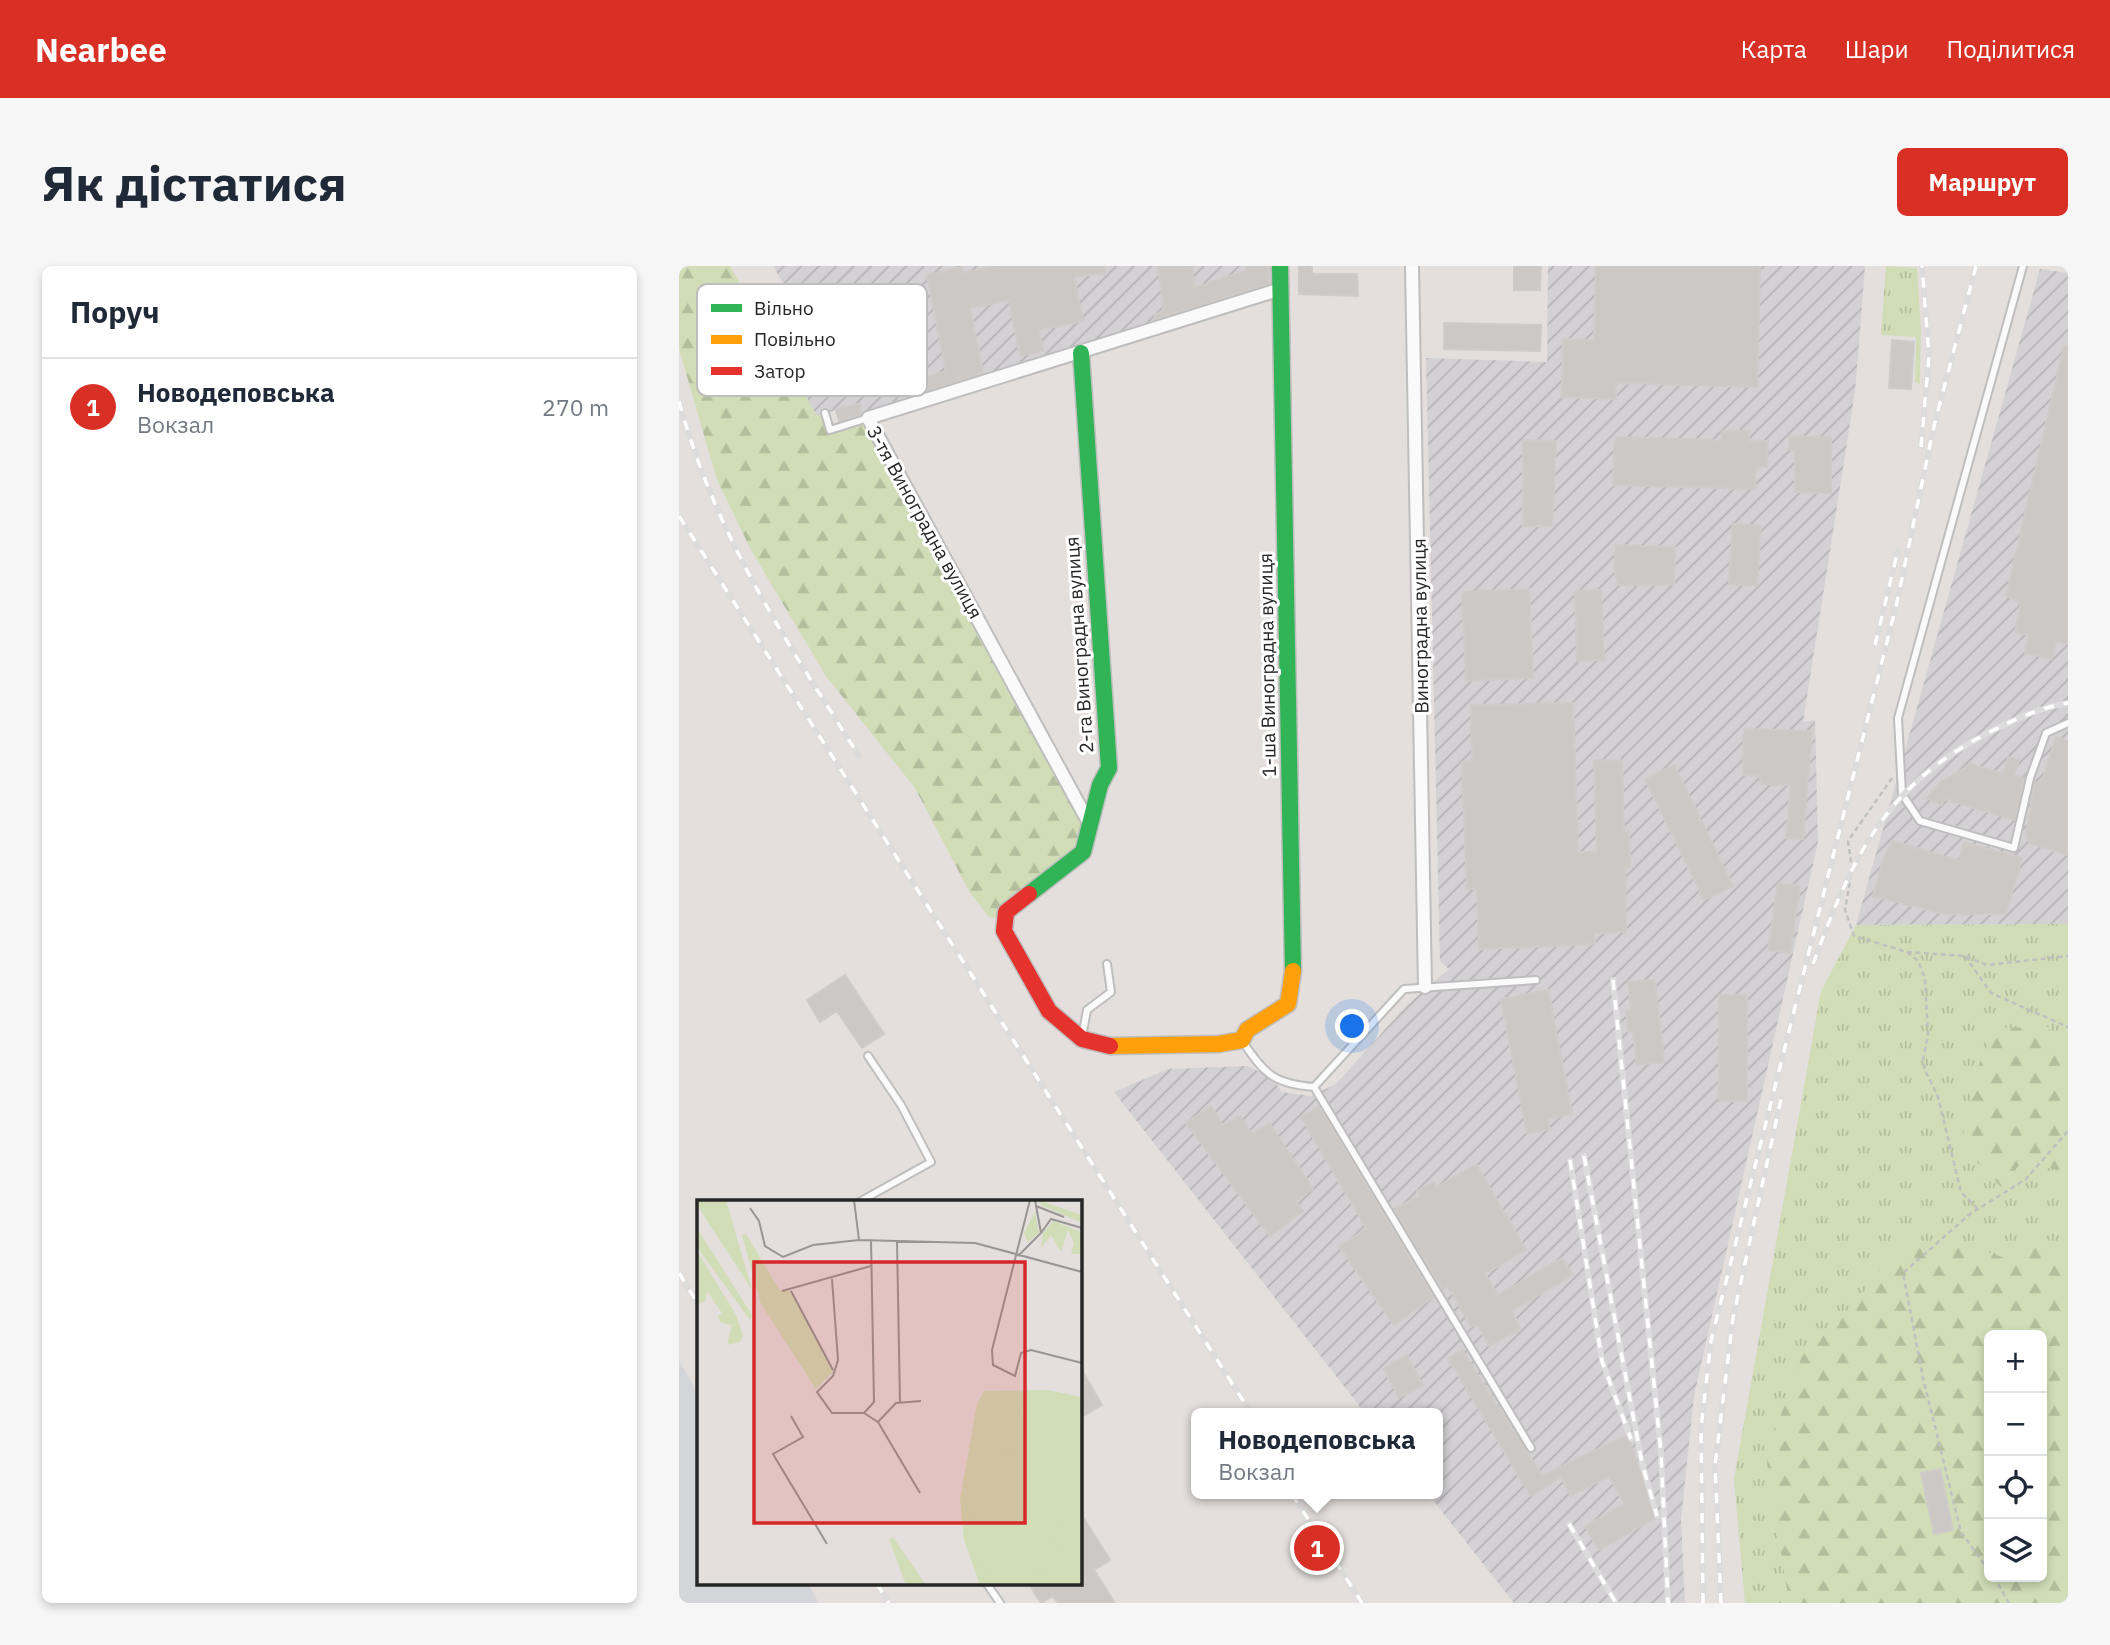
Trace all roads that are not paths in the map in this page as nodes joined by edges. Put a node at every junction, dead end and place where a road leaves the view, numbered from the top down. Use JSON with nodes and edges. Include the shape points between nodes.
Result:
{"nodes":[{"id":1,"x":1280,"y":266,"type":"edge"},
{"id":2,"x":1412,"y":266,"type":"edge"},
{"id":3,"x":2023,"y":266,"type":"edge"},
{"id":4,"x":1281,"y":289,"type":"junction"},
{"id":5,"x":1081,"y":353,"type":"junction"},
{"id":6,"x":825,"y":413,"type":"dead end"},
{"id":7,"x":868,"y":418,"type":"junction"},
{"id":8,"x":2068,"y":723,"type":"edge"},
{"id":9,"x":1089,"y":822,"type":"dead end"},
{"id":10,"x":1107,"y":964,"type":"dead end"},
{"id":11,"x":1536,"y":980,"type":"dead end"},
{"id":12,"x":1425,"y":987,"type":"junction"},
{"id":13,"x":1082,"y":1039,"type":"junction"},
{"id":14,"x":1242,"y":1040,"type":"junction"},
{"id":15,"x":869,"y":1056,"type":"dead end"},
{"id":16,"x":1314,"y":1087,"type":"junction"},
{"id":17,"x":863,"y":1200,"type":"edge"},
{"id":18,"x":1531,"y":1448,"type":"dead end"},
{"id":19,"x":988,"y":1586,"type":"edge"},
{"id":20,"x":1000,"y":1603,"type":"edge"}],
"edges":[{"from":1,"to":4,"type":"street","name":"1-ша Виноградна вулиця"},
{"from":2,"to":12,"type":"street","name":"Виноградна вулиця"},
{"from":3,"to":8,"type":"lane","via":[[1898,718],[1902,794],[1920,821],[2014,848],[2046,733]]},
{"from":4,"to":5,"type":"street","name":"3-тя Виноградна вулиця"},
{"from":4,"to":14,"type":"street","name":"1-ша Виноградна вулиця","via":[[1293,981],[1288,1004],[1247,1030]]},
{"from":5,"to":7,"type":"street","name":"3-тя Виноградна вулиця"},
{"from":5,"to":13,"type":"street","name":"2-га Виноградна вулиця","via":[[1109,768],[1100,785],[1083,852],[1006,912],[1003,922],[1049,1011]]},
{"from":6,"to":7,"type":"lane","via":[[830,429]]},
{"from":7,"to":9,"type":"street","name":"3-тя Виноградна вулиця"},
{"from":10,"to":13,"type":"lane","via":[[1111,992],[1087,1010]]},
{"from":11,"to":12,"type":"lane"},
{"from":12,"to":16,"type":"lane","via":[[1405,989]]},
{"from":13,"to":14,"type":"street","name":"2-га Виноградна вулиця","via":[[1113,1047]]},
{"from":14,"to":16,"type":"lane","via":[[1259,1065],[1287,1085]]},
{"from":15,"to":17,"type":"lane","via":[[931,1162]]},
{"from":16,"to":18,"type":"lane"},
{"from":19,"to":20,"type":"lane"}]}
